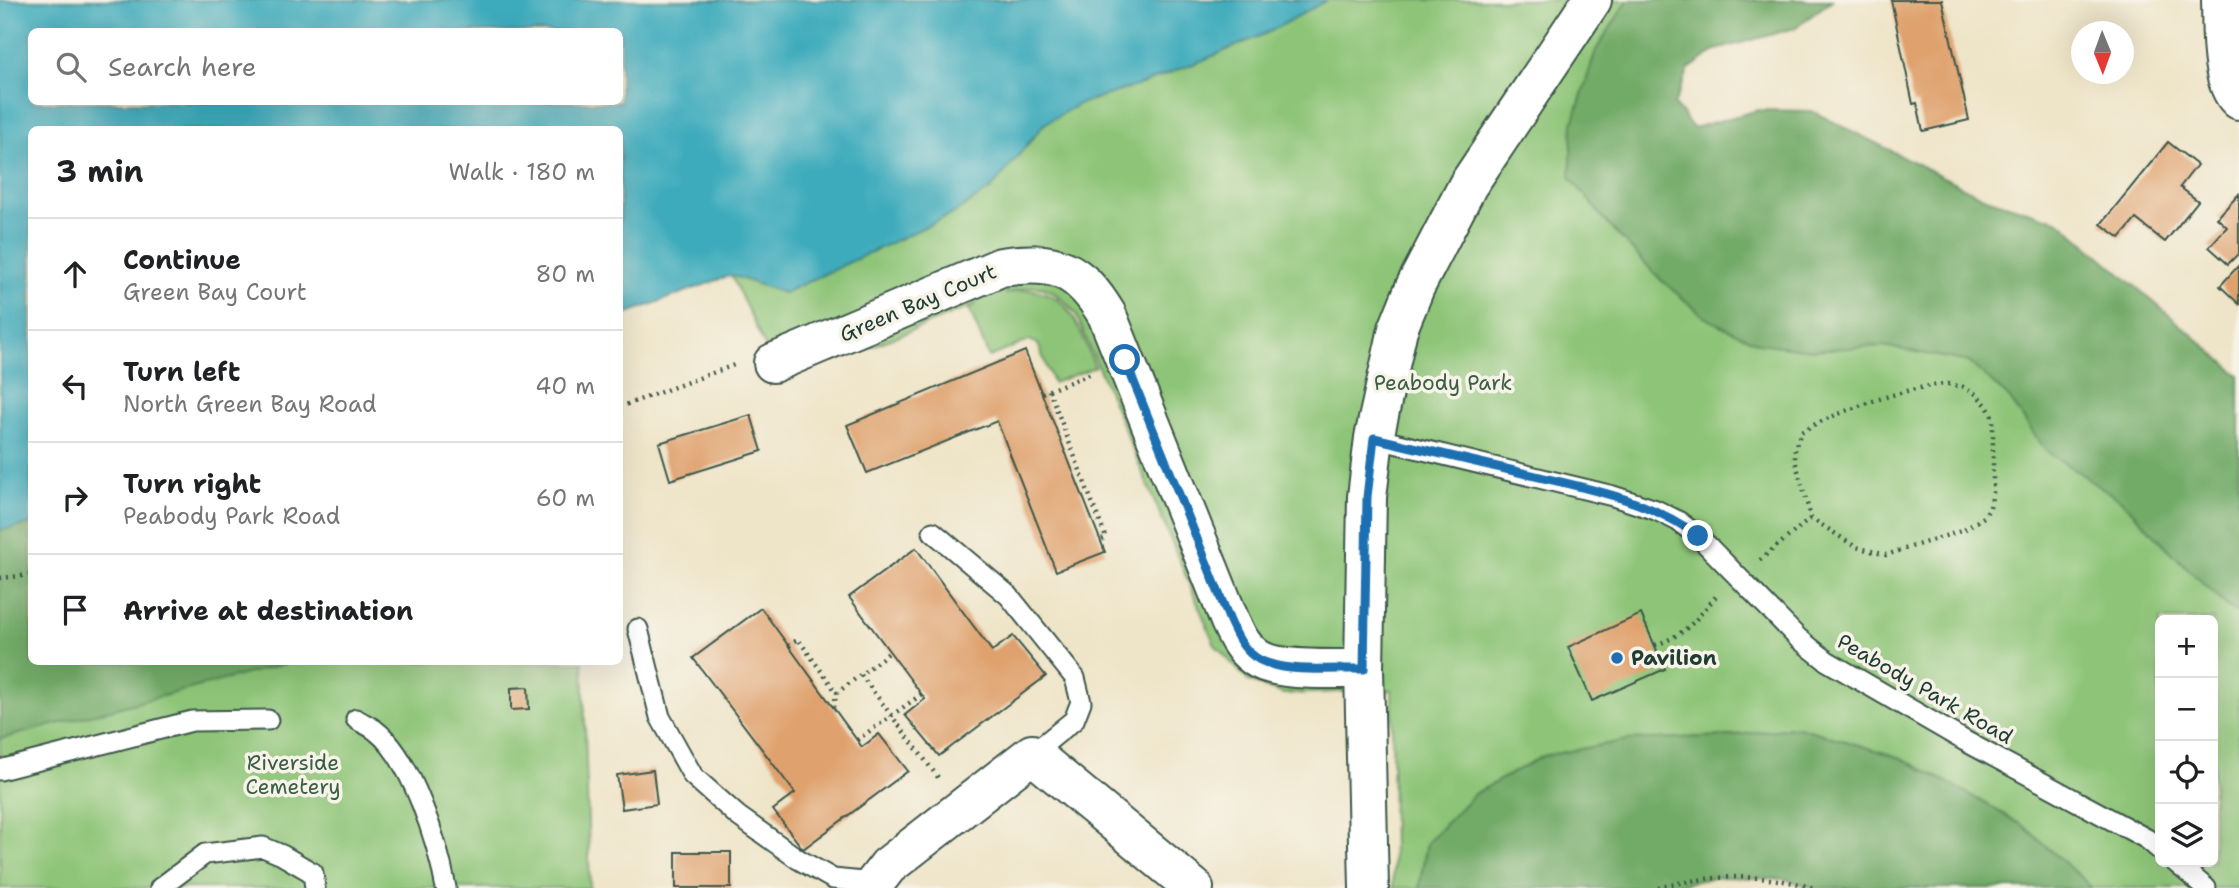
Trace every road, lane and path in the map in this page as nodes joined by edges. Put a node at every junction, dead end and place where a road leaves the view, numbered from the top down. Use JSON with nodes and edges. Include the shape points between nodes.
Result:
{"nodes":[{"id":1,"x":1592,"y":0,"type":"edge"},
{"id":2,"x":2221,"y":0,"type":"edge"},
{"id":3,"x":2239,"y":100,"type":"edge"},
{"id":4,"x":1125,"y":360,"type":"junction"},
{"id":5,"x":772,"y":363,"type":"joint"},
{"id":6,"x":1049,"y":390,"type":"junction"},
{"id":7,"x":1042,"y":393,"type":"dead end"},
{"id":8,"x":623,"y":406,"type":"edge"},
{"id":9,"x":1374,"y":438,"type":"junction"},
{"id":10,"x":1811,"y":518,"type":"joint"},
{"id":11,"x":933,"y":532,"type":"dead end"},
{"id":12,"x":1101,"y":540,"type":"dead end"},
{"id":13,"x":28,"y":575,"type":"edge"},
{"id":14,"x":0,"y":578,"type":"edge"},
{"id":15,"x":638,"y":629,"type":"dead end"},
{"id":16,"x":789,"y":646,"type":"dead end"},
{"id":17,"x":890,"y":652,"type":"dead end"},
{"id":18,"x":1364,"y":669,"type":"junction"},
{"id":19,"x":861,"y":675,"type":"junction"},
{"id":20,"x":837,"y":693,"type":"junction"},
{"id":21,"x":922,"y":694,"type":"dead end"},
{"id":22,"x":833,"y":706,"type":"dead end"},
{"id":23,"x":891,"y":715,"type":"junction"},
{"id":24,"x":356,"y":719,"type":"dead end"},
{"id":25,"x":268,"y":720,"type":"dead end"},
{"id":26,"x":857,"y":740,"type":"dead end"},
{"id":27,"x":1032,"y":754,"type":"junction"},
{"id":28,"x":0,"y":769,"type":"edge"},
{"id":29,"x":961,"y":809,"type":"junction"},
{"id":30,"x":2155,"y":847,"type":"edge"},
{"id":31,"x":2181,"y":867,"type":"edge"},
{"id":32,"x":872,"y":885,"type":"edge"},
{"id":33,"x":160,"y":888,"type":"edge"},
{"id":34,"x":315,"y":888,"type":"edge"},
{"id":35,"x":446,"y":888,"type":"edge"},
{"id":36,"x":1194,"y":888,"type":"edge"},
{"id":37,"x":1369,"y":888,"type":"edge"},
{"id":38,"x":1658,"y":888,"type":"edge"},
{"id":39,"x":1814,"y":888,"type":"edge"},
{"id":40,"x":2206,"y":888,"type":"edge"}],
"edges":[{"from":1,"to":9,"type":"street","via":[[1468,185],[1415,287],[1398,329]]},
{"from":2,"to":3,"type":"street","via":[[2227,76]]},
{"from":4,"to":5,"type":"street","name":"Green Bay Court","via":[[1094,293],[1077,276],[1028,263],[1001,267]]},
{"from":4,"to":6,"type":"path"},
{"from":4,"to":18,"type":"street","name":"Green Bay Court","via":[[1242,644],[1256,659],[1283,667]]},
{"from":5,"to":8,"type":"path","via":[[747,361]]},
{"from":6,"to":7,"type":"path"},
{"from":6,"to":12,"type":"path","via":[[1105,538]]},
{"from":9,"to":18,"type":"street","via":[[1367,497]]},
{"from":9,"to":30,"type":"lane","name":"Peabody Park Road","via":[[1613,496],[1678,521],[1827,661]]},
{"from":10,"to":10,"type":"path","via":[[1856,547],[1886,555],[1976,523],[1990,507],[1993,493],[1993,418],[1987,406],[1963,387],[1931,385],[1801,432],[1795,460]]},
{"from":11,"to":27,"type":"lane","via":[[1009,596],[1075,678],[1081,702],[1074,720]]},
{"from":13,"to":14,"type":"path"},
{"from":15,"to":32,"type":"lane","via":[[660,717],[693,776],[738,817],[798,859],[833,879]]},
{"from":16,"to":20,"type":"path","via":[[798,639]]},
{"from":17,"to":19,"type":"path"},
{"from":18,"to":37,"type":"street"},
{"from":19,"to":20,"type":"path"},
{"from":19,"to":23,"type":"path"},
{"from":20,"to":22,"type":"path"},
{"from":21,"to":23,"type":"path"},
{"from":23,"to":26,"type":"path"},
{"from":23,"to":29,"type":"path"},
{"from":24,"to":35,"type":"lane","via":[[377,731],[406,767],[439,850]]},
{"from":25,"to":28,"type":"lane","via":[[192,721]]},
{"from":27,"to":29,"type":"street"},
{"from":27,"to":36,"type":"street"},
{"from":29,"to":32,"type":"street","via":[[888,866]]},
{"from":31,"to":40,"type":"lane"},
{"from":33,"to":34,"type":"lane","via":[[205,854],[263,847],[313,873]]},
{"from":38,"to":39,"type":"path","via":[[1719,877],[1784,879]]}]}
